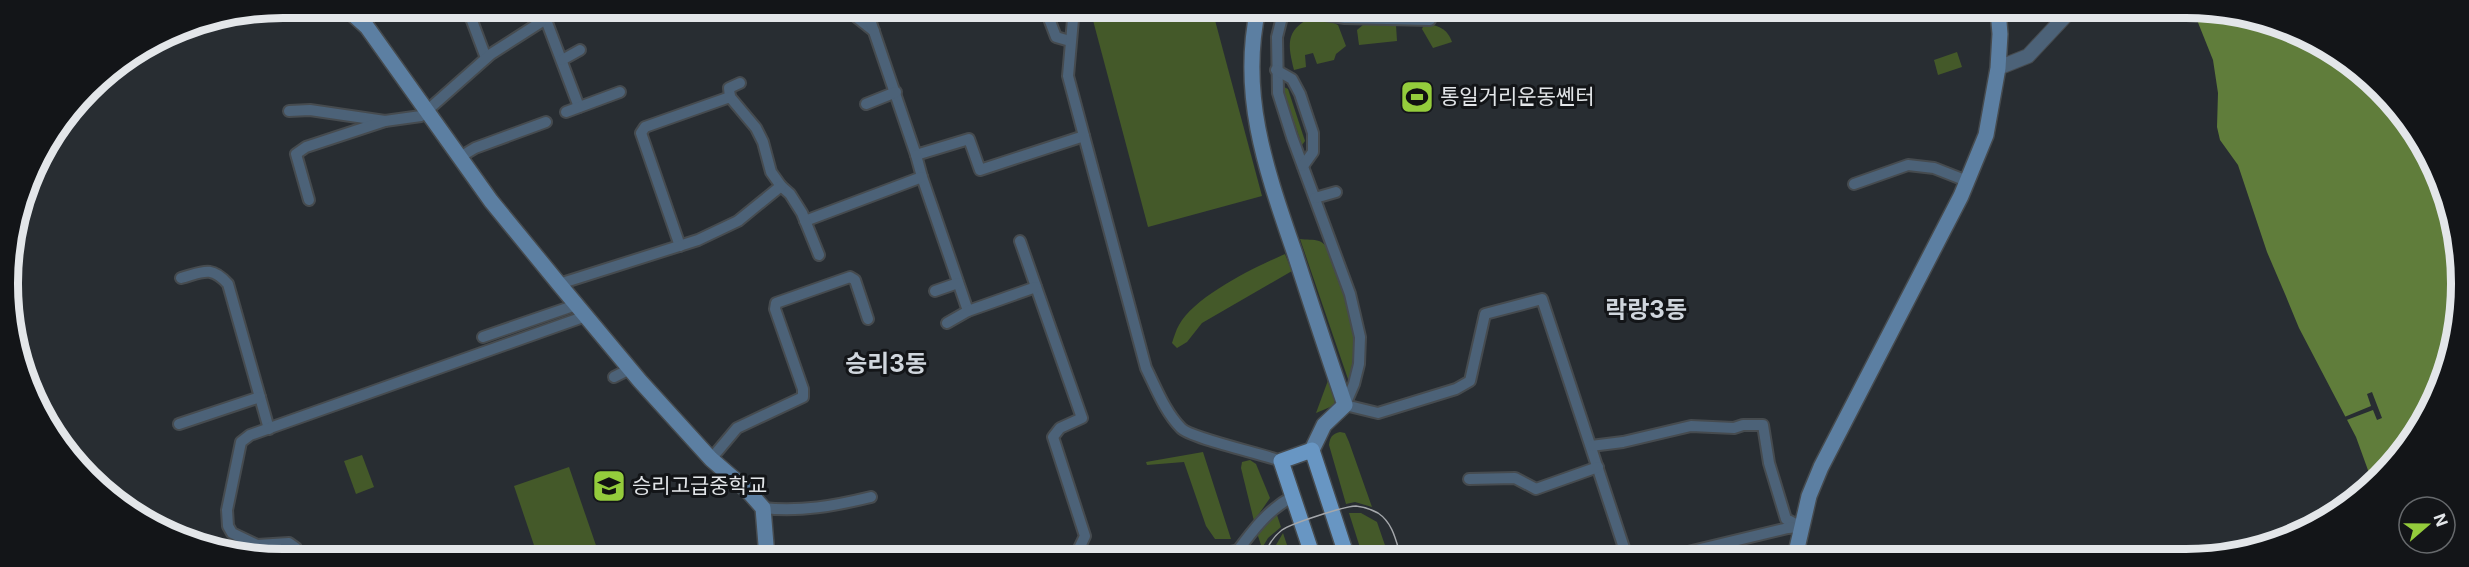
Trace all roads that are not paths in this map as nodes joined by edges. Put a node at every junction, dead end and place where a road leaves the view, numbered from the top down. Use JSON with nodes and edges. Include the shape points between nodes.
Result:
{"nodes":[{"id":1,"x":357,"y":18,"type":"edge"},
{"id":2,"x":471,"y":18,"type":"edge"},
{"id":3,"x":542,"y":18,"type":"edge"},
{"id":4,"x":547,"y":18,"type":"edge"},
{"id":5,"x":857,"y":18,"type":"edge"},
{"id":6,"x":869,"y":18,"type":"edge"},
{"id":7,"x":1049,"y":18,"type":"edge"},
{"id":8,"x":1073,"y":18,"type":"edge"},
{"id":9,"x":1257,"y":18,"type":"edge"},
{"id":10,"x":1282,"y":18,"type":"edge"},
{"id":11,"x":1345,"y":18,"type":"edge"},
{"id":12,"x":1999,"y":18,"type":"edge"},
{"id":13,"x":2064,"y":18,"type":"edge"},
{"id":14,"x":1431,"y":20,"type":"dead end"},
{"id":15,"x":874,"y":31,"type":"junction"},
{"id":16,"x":1070,"y":41,"type":"junction"},
{"id":17,"x":580,"y":51,"type":"dead end"},
{"id":18,"x":486,"y":58,"type":"junction"},
{"id":19,"x":562,"y":60,"type":"junction"},
{"id":20,"x":1998,"y":68,"type":"junction"},
{"id":21,"x":1276,"y":70,"type":"junction"},
{"id":22,"x":740,"y":83,"type":"dead end"},
{"id":23,"x":620,"y":92,"type":"dead end"},
{"id":24,"x":896,"y":92,"type":"junction"},
{"id":25,"x":730,"y":97,"type":"junction"},
{"id":26,"x":866,"y":104,"type":"dead end"},
{"id":27,"x":579,"y":107,"type":"junction"},
{"id":28,"x":289,"y":111,"type":"dead end"},
{"id":29,"x":427,"y":111,"type":"junction"},
{"id":30,"x":566,"y":112,"type":"dead end"},
{"id":31,"x":385,"y":121,"type":"junction"},
{"id":32,"x":546,"y":122,"type":"dead end"},
{"id":33,"x":1084,"y":136,"type":"junction"},
{"id":34,"x":916,"y":155,"type":"junction"},
{"id":35,"x":460,"y":157,"type":"junction"},
{"id":36,"x":1304,"y":166,"type":"junction"},
{"id":37,"x":922,"y":177,"type":"junction"},
{"id":38,"x":1967,"y":181,"type":"junction"},
{"id":39,"x":1854,"y":184,"type":"dead end"},
{"id":40,"x":781,"y":186,"type":"junction"},
{"id":41,"x":1336,"y":192,"type":"dead end"},
{"id":42,"x":1315,"y":198,"type":"junction"},
{"id":43,"x":309,"y":200,"type":"dead end"},
{"id":44,"x":805,"y":221,"type":"junction"},
{"id":45,"x":1020,"y":241,"type":"dead end"},
{"id":46,"x":680,"y":246,"type":"junction"},
{"id":47,"x":819,"y":255,"type":"dead end"},
{"id":48,"x":181,"y":278,"type":"dead end"},
{"id":49,"x":958,"y":283,"type":"junction"},
{"id":50,"x":559,"y":284,"type":"junction"},
{"id":51,"x":1036,"y":287,"type":"junction"},
{"id":52,"x":935,"y":291,"type":"dead end"},
{"id":53,"x":581,"y":310,"type":"junction"},
{"id":54,"x":968,"y":311,"type":"junction"},
{"id":55,"x":868,"y":319,"type":"dead end"},
{"id":56,"x":946,"y":323,"type":"dead end"},
{"id":57,"x":483,"y":337,"type":"dead end"},
{"id":58,"x":630,"y":369,"type":"junction"},
{"id":59,"x":614,"y":377,"type":"dead end"},
{"id":60,"x":260,"y":397,"type":"junction"},
{"id":61,"x":1345,"y":405,"type":"junction"},
{"id":62,"x":179,"y":424,"type":"dead end"},
{"id":63,"x":269,"y":429,"type":"junction"},
{"id":64,"x":1591,"y":446,"type":"junction"},
{"id":65,"x":1312,"y":450,"type":"junction"},
{"id":66,"x":711,"y":459,"type":"junction"},
{"id":67,"x":1281,"y":460,"type":"junction"},
{"id":68,"x":1598,"y":467,"type":"junction"},
{"id":69,"x":1469,"y":479,"type":"dead end"},
{"id":70,"x":870,"y":497,"type":"dead end"},
{"id":71,"x":1292,"y":497,"type":"junction"},
{"id":72,"x":763,"y":508,"type":"junction"},
{"id":73,"x":1801,"y":527,"type":"junction"},
{"id":74,"x":296,"y":549,"type":"edge"},
{"id":75,"x":766,"y":549,"type":"edge"},
{"id":76,"x":1079,"y":549,"type":"edge"},
{"id":77,"x":1240,"y":549,"type":"edge"},
{"id":78,"x":1309,"y":549,"type":"edge"},
{"id":79,"x":1344,"y":549,"type":"edge"},
{"id":80,"x":1624,"y":549,"type":"edge"},
{"id":81,"x":1700,"y":549,"type":"edge"},
{"id":82,"x":1797,"y":549,"type":"edge"}],
"edges":[{"from":1,"to":29,"type":"main road"},
{"from":2,"to":18,"type":"street"},
{"from":3,"to":18,"type":"street"},
{"from":4,"to":19,"type":"street"},
{"from":5,"to":15,"type":"street"},
{"from":6,"to":15,"type":"street"},
{"from":7,"to":16,"type":"street","via":[[1056,37]]},
{"from":8,"to":16,"type":"street"},
{"from":9,"to":61,"type":"main road","via":[[1252,71],[1256,129]]},
{"from":10,"to":21,"type":"street","via":[[1277,37]]},
{"from":11,"to":14,"type":"street"},
{"from":12,"to":20,"type":"main road"},
{"from":13,"to":20,"type":"street","via":[[2028,56]]},
{"from":15,"to":24,"type":"street"},
{"from":16,"to":33,"type":"street","via":[[1068,76]]},
{"from":17,"to":19,"type":"street"},
{"from":18,"to":29,"type":"street"},
{"from":19,"to":27,"type":"street"},
{"from":20,"to":38,"type":"main road","via":[[1986,135]]},
{"from":21,"to":36,"type":"street","via":[[1278,93]]},
{"from":21,"to":36,"type":"street","via":[[1292,79],[1313,133],[1313,152]]},
{"from":22,"to":25,"type":"street","via":[[729,88]]},
{"from":23,"to":27,"type":"street"},
{"from":24,"to":26,"type":"street"},
{"from":24,"to":34,"type":"street"},
{"from":25,"to":40,"type":"street","via":[[756,128],[771,172]]},
{"from":25,"to":46,"type":"street","via":[[645,126],[641,133]]},
{"from":27,"to":30,"type":"street"},
{"from":28,"to":31,"type":"street","via":[[310,110]]},
{"from":29,"to":31,"type":"street","via":[[421,116]]},
{"from":29,"to":35,"type":"main road"},
{"from":31,"to":43,"type":"street","via":[[292,155]]},
{"from":32,"to":35,"type":"street"},
{"from":33,"to":34,"type":"street","via":[[980,170],[969,139]]},
{"from":33,"to":67,"type":"street","via":[[1146,368],[1166,406],[1182,430],[1199,438]]},
{"from":34,"to":37,"type":"street"},
{"from":35,"to":50,"type":"main road"},
{"from":36,"to":42,"type":"street"},
{"from":37,"to":44,"type":"street"},
{"from":37,"to":49,"type":"street"},
{"from":38,"to":39,"type":"street","via":[[1934,168],[1908,165]]},
{"from":38,"to":73,"type":"main road","via":[[1821,467]]},
{"from":40,"to":44,"type":"street"},
{"from":40,"to":46,"type":"street","via":[[738,221]]},
{"from":41,"to":42,"type":"street"},
{"from":42,"to":61,"type":"street","via":[[1350,294],[1360,337],[1359,364]]},
{"from":44,"to":47,"type":"street"},
{"from":45,"to":51,"type":"street"},
{"from":46,"to":50,"type":"street"},
{"from":48,"to":60,"type":"street","via":[[208,270],[218,273],[228,284]]},
{"from":49,"to":52,"type":"street"},
{"from":49,"to":54,"type":"street"},
{"from":50,"to":53,"type":"main road"},
{"from":51,"to":54,"type":"street"},
{"from":51,"to":76,"type":"street","via":[[1082,418],[1060,428],[1053,437],[1085,536]]},
{"from":53,"to":57,"type":"street"},
{"from":53,"to":58,"type":"main road"},
{"from":53,"to":63,"type":"street"},
{"from":54,"to":56,"type":"street"},
{"from":55,"to":66,"type":"street","via":[[855,280],[850,277],[776,303],[803,397],[737,428]]},
{"from":58,"to":59,"type":"street"},
{"from":58,"to":66,"type":"main road"},
{"from":60,"to":62,"type":"street"},
{"from":60,"to":63,"type":"street"},
{"from":61,"to":64,"type":"street","via":[[1378,413],[1470,381],[1485,314],[1542,299]]},
{"from":61,"to":65,"type":"main road","via":[[1324,425]]},
{"from":63,"to":74,"type":"street","via":[[241,442],[228,526],[232,533],[257,544],[289,543]]},
{"from":64,"to":68,"type":"street"},
{"from":64,"to":73,"type":"street","via":[[1691,426],[1763,425],[1769,463],[1786,519]]},
{"from":65,"to":67,"type":"main road"},
{"from":65,"to":79,"type":"main road"},
{"from":66,"to":72,"type":"main road"},
{"from":67,"to":71,"type":"main road"},
{"from":68,"to":69,"type":"street","via":[[1536,489],[1515,478]]},
{"from":68,"to":80,"type":"street"},
{"from":70,"to":72,"type":"street","via":[[789,511]]},
{"from":71,"to":77,"type":"street","via":[[1275,506]]},
{"from":71,"to":78,"type":"main road"},
{"from":72,"to":75,"type":"main road"},
{"from":73,"to":81,"type":"street"},
{"from":73,"to":82,"type":"main road"}]}
